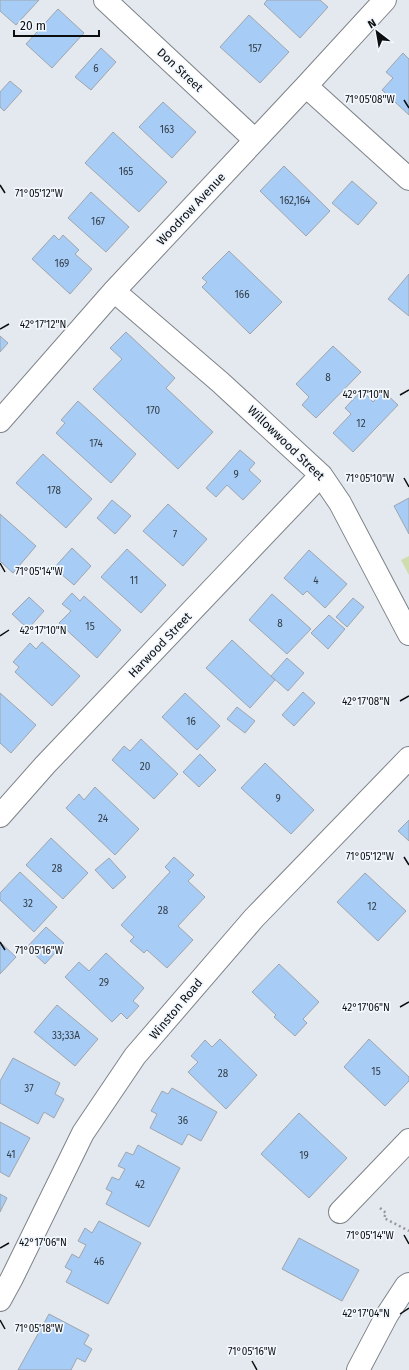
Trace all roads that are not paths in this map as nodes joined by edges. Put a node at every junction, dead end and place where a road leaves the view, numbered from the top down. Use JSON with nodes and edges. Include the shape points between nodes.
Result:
{"nodes":[{"id":1,"x":106,"y":0,"type":"edge"},
{"id":2,"x":385,"y":0,"type":"edge"},
{"id":3,"x":306,"y":86,"type":"junction"},
{"id":4,"x":254,"y":140,"type":"junction"},
{"id":5,"x":409,"y":179,"type":"edge"},
{"id":6,"x":114,"y":292,"type":"junction"},
{"id":7,"x":0,"y":421,"type":"edge"},
{"id":8,"x":321,"y":475,"type":"junction"},
{"id":9,"x":409,"y":634,"type":"edge"},
{"id":10,"x":409,"y":758,"type":"edge"},
{"id":11,"x":0,"y":816,"type":"edge"},
{"id":12,"x":409,"y":1140,"type":"edge"},
{"id":13,"x":346,"y":1205,"type":"road end"},
{"id":14,"x":409,"y":1284,"type":"edge"},
{"id":15,"x":0,"y":1300,"type":"edge"},
{"id":16,"x":358,"y":1370,"type":"edge"}],
"edges":[{"from":1,"to":4,"type":"street","name":"Don Street"},
{"from":2,"to":3,"type":"street","name":"Woodrow Avenue"},
{"from":3,"to":4,"type":"street","name":"Woodrow Avenue"},
{"from":3,"to":5,"type":"street"},
{"from":4,"to":6,"type":"street","name":"Woodrow Avenue"},
{"from":6,"to":7,"type":"street","name":"Woodrow Avenue"},
{"from":6,"to":8,"type":"street","name":"Willowwood Street","via":[[220,382]]},
{"from":8,"to":9,"type":"street","name":"Willowwood Street","via":[[340,503]]},
{"from":8,"to":11,"type":"street","name":"Harwood Street","via":[[45,765]]},
{"from":10,"to":15,"type":"street","name":"Winston Road","via":[[254,918],[135,1056],[83,1133]]},
{"from":12,"to":13,"type":"street"},
{"from":14,"to":16,"type":"street","via":[[387,1315]]}]}
